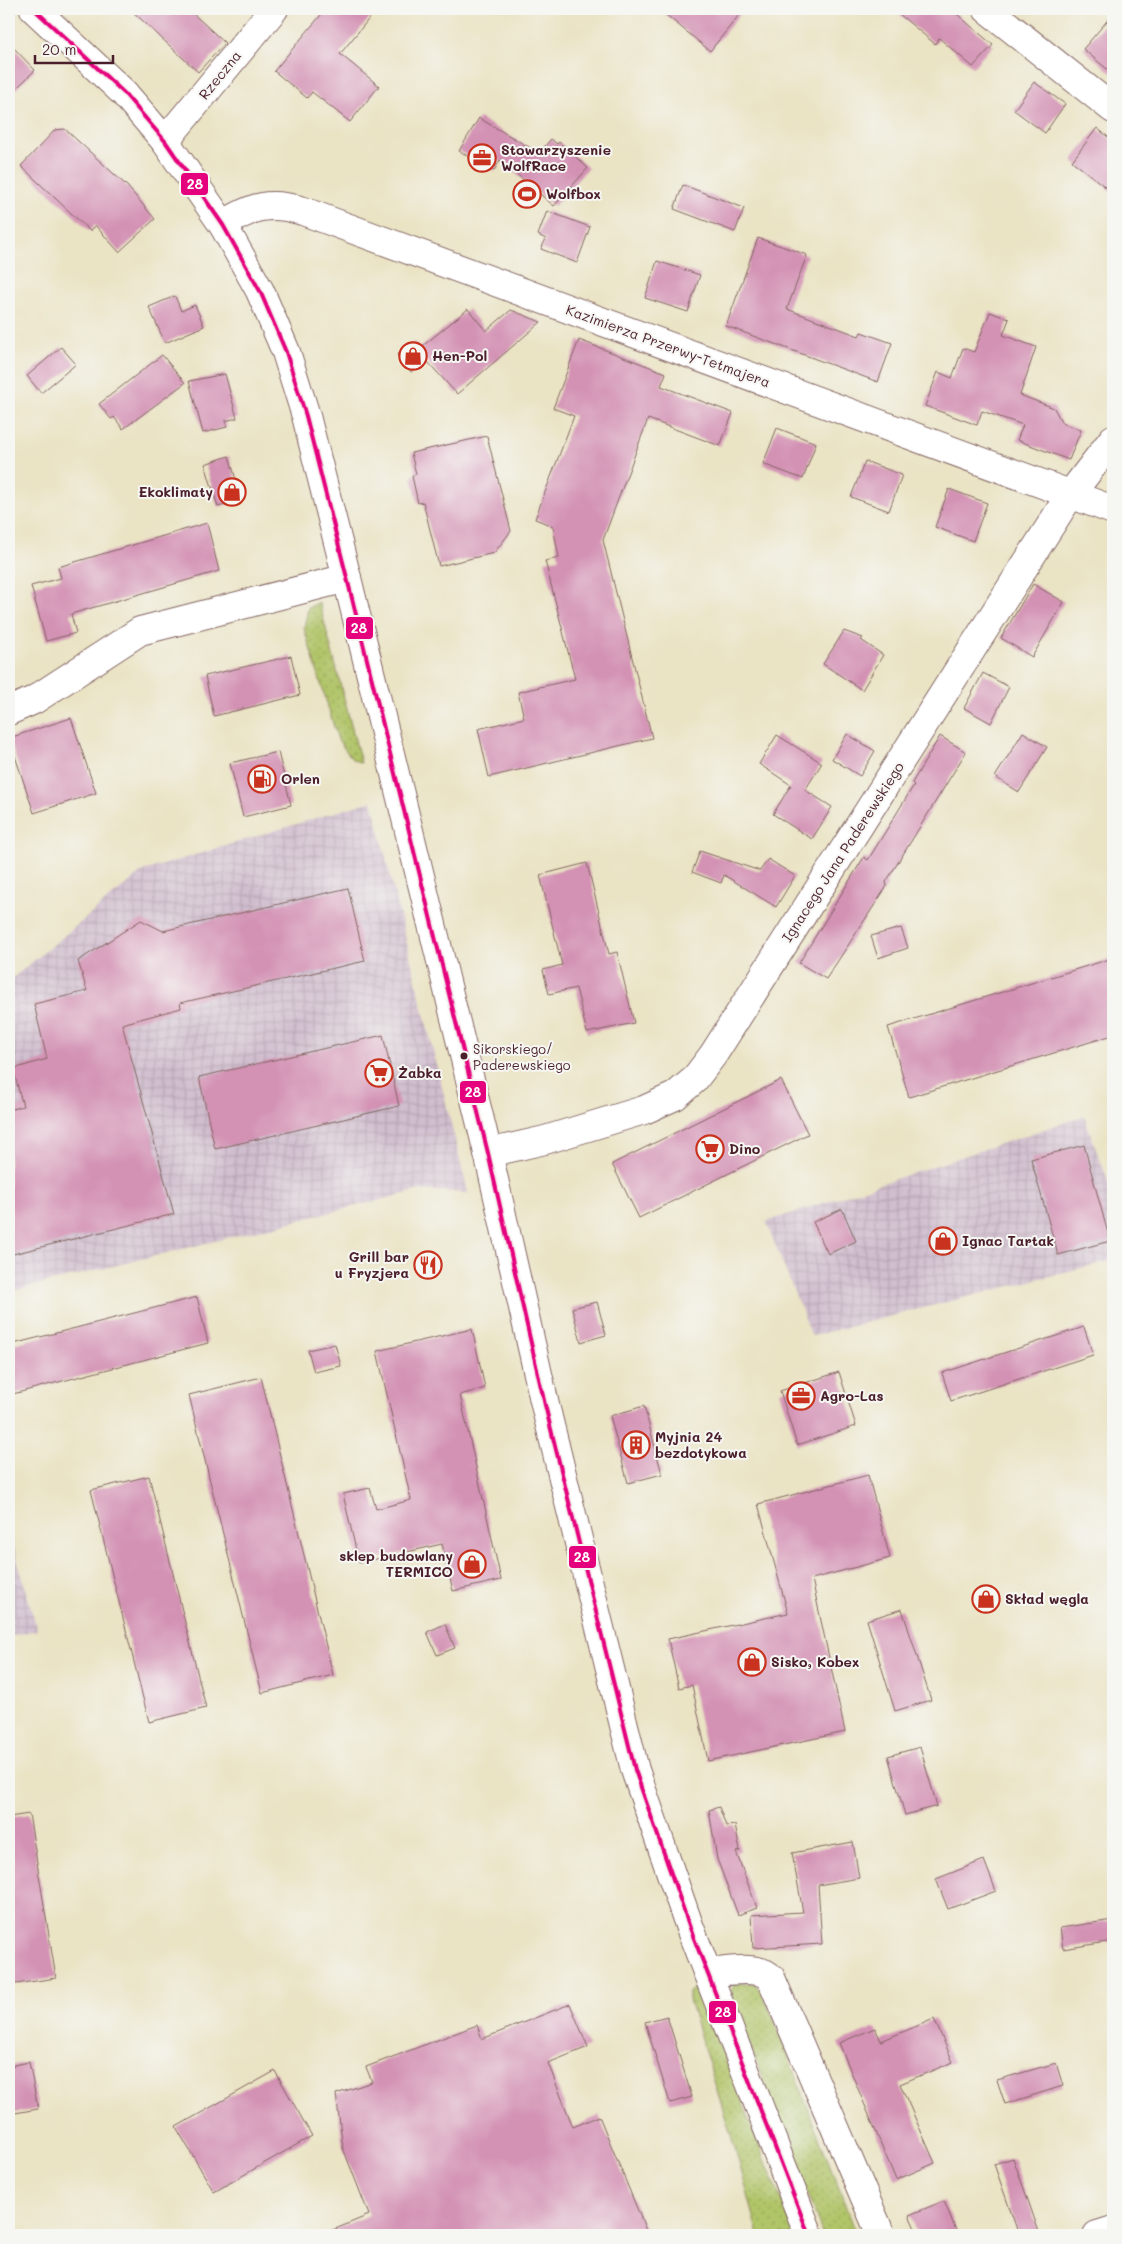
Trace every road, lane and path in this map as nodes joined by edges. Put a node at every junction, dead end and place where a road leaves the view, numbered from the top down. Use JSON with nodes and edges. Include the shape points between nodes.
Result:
{"nodes":[{"id":1,"x":34,"y":9,"type":"edge"},
{"id":2,"x":274,"y":9,"type":"edge"},
{"id":3,"x":987,"y":9,"type":"edge"},
{"id":4,"x":1113,"y":109,"type":"edge"},
{"id":5,"x":165,"y":141,"type":"junction"},
{"id":6,"x":223,"y":225,"type":"junction"},
{"id":7,"x":1113,"y":439,"type":"edge"},
{"id":8,"x":1070,"y":495,"type":"junction"},
{"id":9,"x":1113,"y":510,"type":"edge"},
{"id":10,"x":347,"y":578,"type":"junction"},
{"id":11,"x":9,"y":711,"type":"edge"},
{"id":12,"x":488,"y":1154,"type":"junction"},
{"id":13,"x":708,"y":1973,"type":"junction"},
{"id":14,"x":1113,"y":2230,"type":"edge"},
{"id":15,"x":808,"y":2235,"type":"edge"},
{"id":16,"x":880,"y":2235,"type":"edge"},
{"id":17,"x":1097,"y":2235,"type":"edge"}],
"edges":[{"from":1,"to":5,"type":"street","via":[[124,93]]},
{"from":2,"to":5,"type":"street","name":"Rzeczna"},
{"from":3,"to":4,"type":"street"},
{"from":5,"to":6,"type":"street"},
{"from":6,"to":8,"type":"street","name":"Kazimierza Przerwy-Tetmajera","via":[[243,212],[267,205],[303,211]]},
{"from":6,"to":10,"type":"street","via":[[260,291],[286,352],[306,416]]},
{"from":7,"to":8,"type":"street","name":"Ignacego Jana Paderewskiego"},
{"from":8,"to":9,"type":"street","name":"Kazimierza Przerwy-Tetmajera"},
{"from":8,"to":12,"type":"street","name":"Ignacego Jana Paderewskiego","via":[[694,1080],[675,1096],[644,1110]]},
{"from":10,"to":11,"type":"street","via":[[140,631],[34,700]]},
{"from":10,"to":12,"type":"street"},
{"from":12,"to":13,"type":"street","via":[[545,1405],[635,1770]]},
{"from":13,"to":15,"type":"street"},
{"from":13,"to":16,"type":"street","via":[[757,1970],[772,1978]]},
{"from":14,"to":17,"type":"street"}]}
